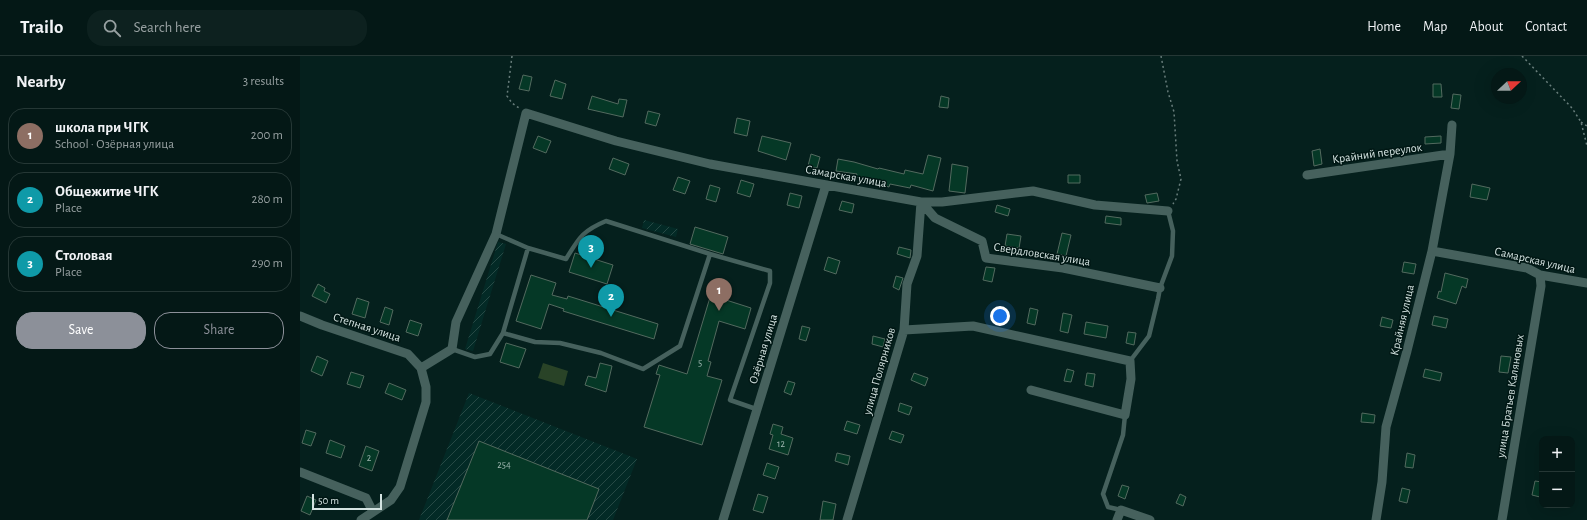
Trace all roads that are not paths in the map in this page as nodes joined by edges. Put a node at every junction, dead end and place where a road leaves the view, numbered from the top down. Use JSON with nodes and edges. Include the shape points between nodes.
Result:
{"nodes":[{"id":1,"x":1452,"y":125,"type":"dead end"},
{"id":2,"x":1450,"y":154,"type":"junction"},
{"id":3,"x":1307,"y":175,"type":"dead end"},
{"id":4,"x":826,"y":185,"type":"junction"},
{"id":5,"x":922,"y":202,"type":"junction"},
{"id":6,"x":1168,"y":211,"type":"joint"},
{"id":7,"x":496,"y":234,"type":"junction"},
{"id":8,"x":528,"y":248,"type":"junction"},
{"id":9,"x":1432,"y":251,"type":"junction"},
{"id":10,"x":710,"y":254,"type":"junction"},
{"id":11,"x":1540,"y":276,"type":"junction"},
{"id":12,"x":1587,"y":282,"type":"edge"},
{"id":13,"x":1160,"y":288,"type":"junction"},
{"id":14,"x":300,"y":316,"type":"edge"},
{"id":15,"x":904,"y":330,"type":"junction"},
{"id":16,"x":503,"y":333,"type":"junction"},
{"id":17,"x":452,"y":349,"type":"junction"},
{"id":18,"x":1130,"y":361,"type":"junction"},
{"id":19,"x":421,"y":368,"type":"junction"},
{"id":20,"x":1031,"y":390,"type":"dead end"},
{"id":21,"x":756,"y":410,"type":"junction"},
{"id":22,"x":1125,"y":415,"type":"junction"},
{"id":23,"x":300,"y":472,"type":"edge"},
{"id":24,"x":1121,"y":510,"type":"junction"},
{"id":25,"x":373,"y":512,"type":"junction"},
{"id":26,"x":361,"y":520,"type":"edge"},
{"id":27,"x":723,"y":520,"type":"edge"},
{"id":28,"x":847,"y":520,"type":"edge"},
{"id":29,"x":1118,"y":520,"type":"edge"},
{"id":30,"x":1150,"y":520,"type":"edge"},
{"id":31,"x":1376,"y":520,"type":"edge"},
{"id":32,"x":1502,"y":520,"type":"edge"}],
"edges":[{"from":1,"to":2,"type":"street","name":"Крайняя улица"},
{"from":2,"to":3,"type":"street","name":"Крайний переулок"},
{"from":2,"to":9,"type":"street","name":"Крайняя улица"},
{"from":4,"to":5,"type":"street","name":"Самарская улица"},
{"from":4,"to":7,"type":"street","name":"Самарская улица","via":[[703,162],[616,141],[526,113]]},
{"from":4,"to":21,"type":"street","name":"Озёрная улица"},
{"from":5,"to":6,"type":"street","name":"Самарская улица","via":[[1033,191],[1095,205]]},
{"from":5,"to":13,"type":"street","name":"Свердловская улица","via":[[935,218],[982,241],[986,258],[1063,268]]},
{"from":5,"to":15,"type":"street","name":"улица Полярников","via":[[917,256],[907,284]]},
{"from":6,"to":13,"type":"lane","via":[[1173,231],[1172,256]]},
{"from":7,"to":8,"type":"lane"},
{"from":7,"to":17,"type":"street","via":[[456,322]]},
{"from":8,"to":10,"type":"lane","via":[[566,259],[579,238],[591,227],[606,221]]},
{"from":8,"to":16,"type":"lane"},
{"from":9,"to":11,"type":"street","name":"Самарская улица","via":[[1527,268]]},
{"from":9,"to":31,"type":"street","name":"Крайняя улица","via":[[1408,351],[1386,427]]},
{"from":10,"to":16,"type":"lane","via":[[680,346],[643,369],[601,353],[560,343],[535,342]]},
{"from":10,"to":21,"type":"lane","via":[[770,271],[770,283],[730,400]]},
{"from":11,"to":12,"type":"street","name":"Самарская улица"},
{"from":11,"to":32,"type":"street","name":"улица Братьев Каляновых","via":[[1541,286]]},
{"from":13,"to":18,"type":"lane","via":[[1149,336]]},
{"from":14,"to":19,"type":"street","name":"Степная улица","via":[[408,354]]},
{"from":15,"to":18,"type":"street","via":[[973,326]]},
{"from":15,"to":28,"type":"street","name":"улица Полярников"},
{"from":16,"to":17,"type":"lane","via":[[490,354],[475,357]]},
{"from":17,"to":19,"type":"street"},
{"from":18,"to":22,"type":"street","via":[[1131,379]]},
{"from":19,"to":25,"type":"street","via":[[426,387],[426,402],[400,487],[391,500]]},
{"from":20,"to":22,"type":"street"},
{"from":21,"to":27,"type":"street","name":"Озёрная улица"},
{"from":22,"to":24,"type":"lane","via":[[1123,435],[1103,494],[1108,506]]},
{"from":23,"to":25,"type":"street","via":[[366,498]]},
{"from":24,"to":29,"type":"street"},
{"from":24,"to":30,"type":"street"},
{"from":25,"to":26,"type":"street"}]}
